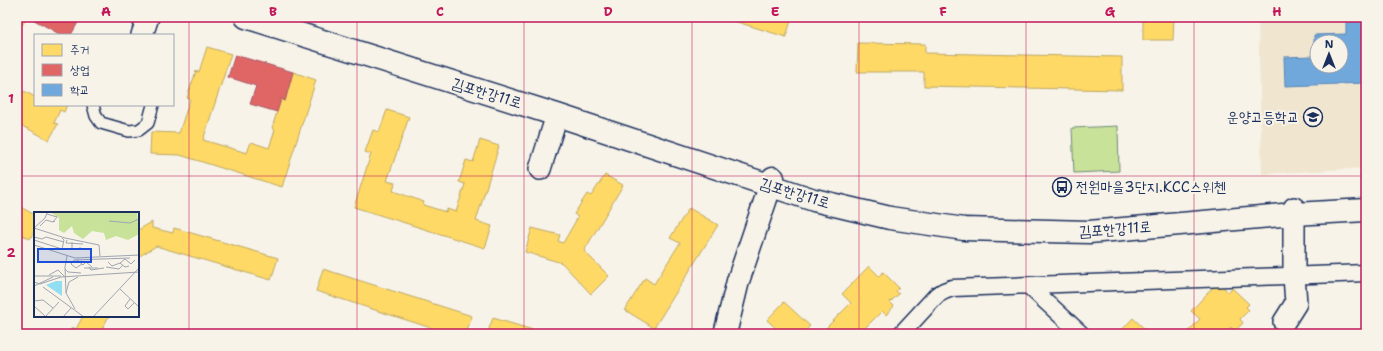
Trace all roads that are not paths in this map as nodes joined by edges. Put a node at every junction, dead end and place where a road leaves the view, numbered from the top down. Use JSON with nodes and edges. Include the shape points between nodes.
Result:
{"nodes":[{"id":1,"x":148,"y":17,"type":"edge"},
{"id":2,"x":246,"y":17,"type":"edge"},
{"id":3,"x":266,"y":17,"type":"edge"},
{"id":4,"x":142,"y":34,"type":"edge"},
{"id":5,"x":93,"y":106,"type":"edge"},
{"id":6,"x":153,"y":106,"type":"edge"},
{"id":7,"x":557,"y":115,"type":"junction"},
{"id":8,"x":540,"y":169,"type":"dead end"},
{"id":9,"x":771,"y":182,"type":"junction"},
{"id":10,"x":1366,"y":203,"type":"edge"},
{"id":11,"x":1366,"y":210,"type":"edge"},
{"id":12,"x":1294,"y":211,"type":"junction"},
{"id":13,"x":1366,"y":273,"type":"edge"},
{"id":14,"x":1294,"y":276,"type":"junction"},
{"id":15,"x":1029,"y":286,"type":"junction"},
{"id":16,"x":1284,"y":322,"type":"dead end"},
{"id":17,"x":725,"y":334,"type":"edge"},
{"id":18,"x":901,"y":334,"type":"edge"},
{"id":19,"x":1080,"y":334,"type":"edge"}],
"edges":[{"from":1,"to":4,"type":"street"},
{"from":2,"to":7,"type":"street","name":"김포한강11로"},
{"from":3,"to":9,"type":"street","name":"김포한강11로","via":[[610,125]]},
{"from":5,"to":6,"type":"lane","via":[[101,123],[129,131],[139,130],[148,124]]},
{"from":7,"to":8,"type":"street"},
{"from":7,"to":9,"type":"street","name":"김포한강11로"},
{"from":9,"to":12,"type":"street","name":"김포한강11로","via":[[814,200],[890,218],[964,229],[1089,232]]},
{"from":9,"to":17,"type":"street","via":[[738,281]]},
{"from":10,"to":12,"type":"street","name":"김포한강11로"},
{"from":11,"to":12,"type":"street","name":"김포한강11로"},
{"from":12,"to":14,"type":"street"},
{"from":13,"to":14,"type":"street"},
{"from":14,"to":15,"type":"street"},
{"from":14,"to":16,"type":"street","via":[[1296,303]]},
{"from":15,"to":18,"type":"street","via":[[952,288],[944,291],[937,295]]},
{"from":15,"to":19,"type":"street"}]}
